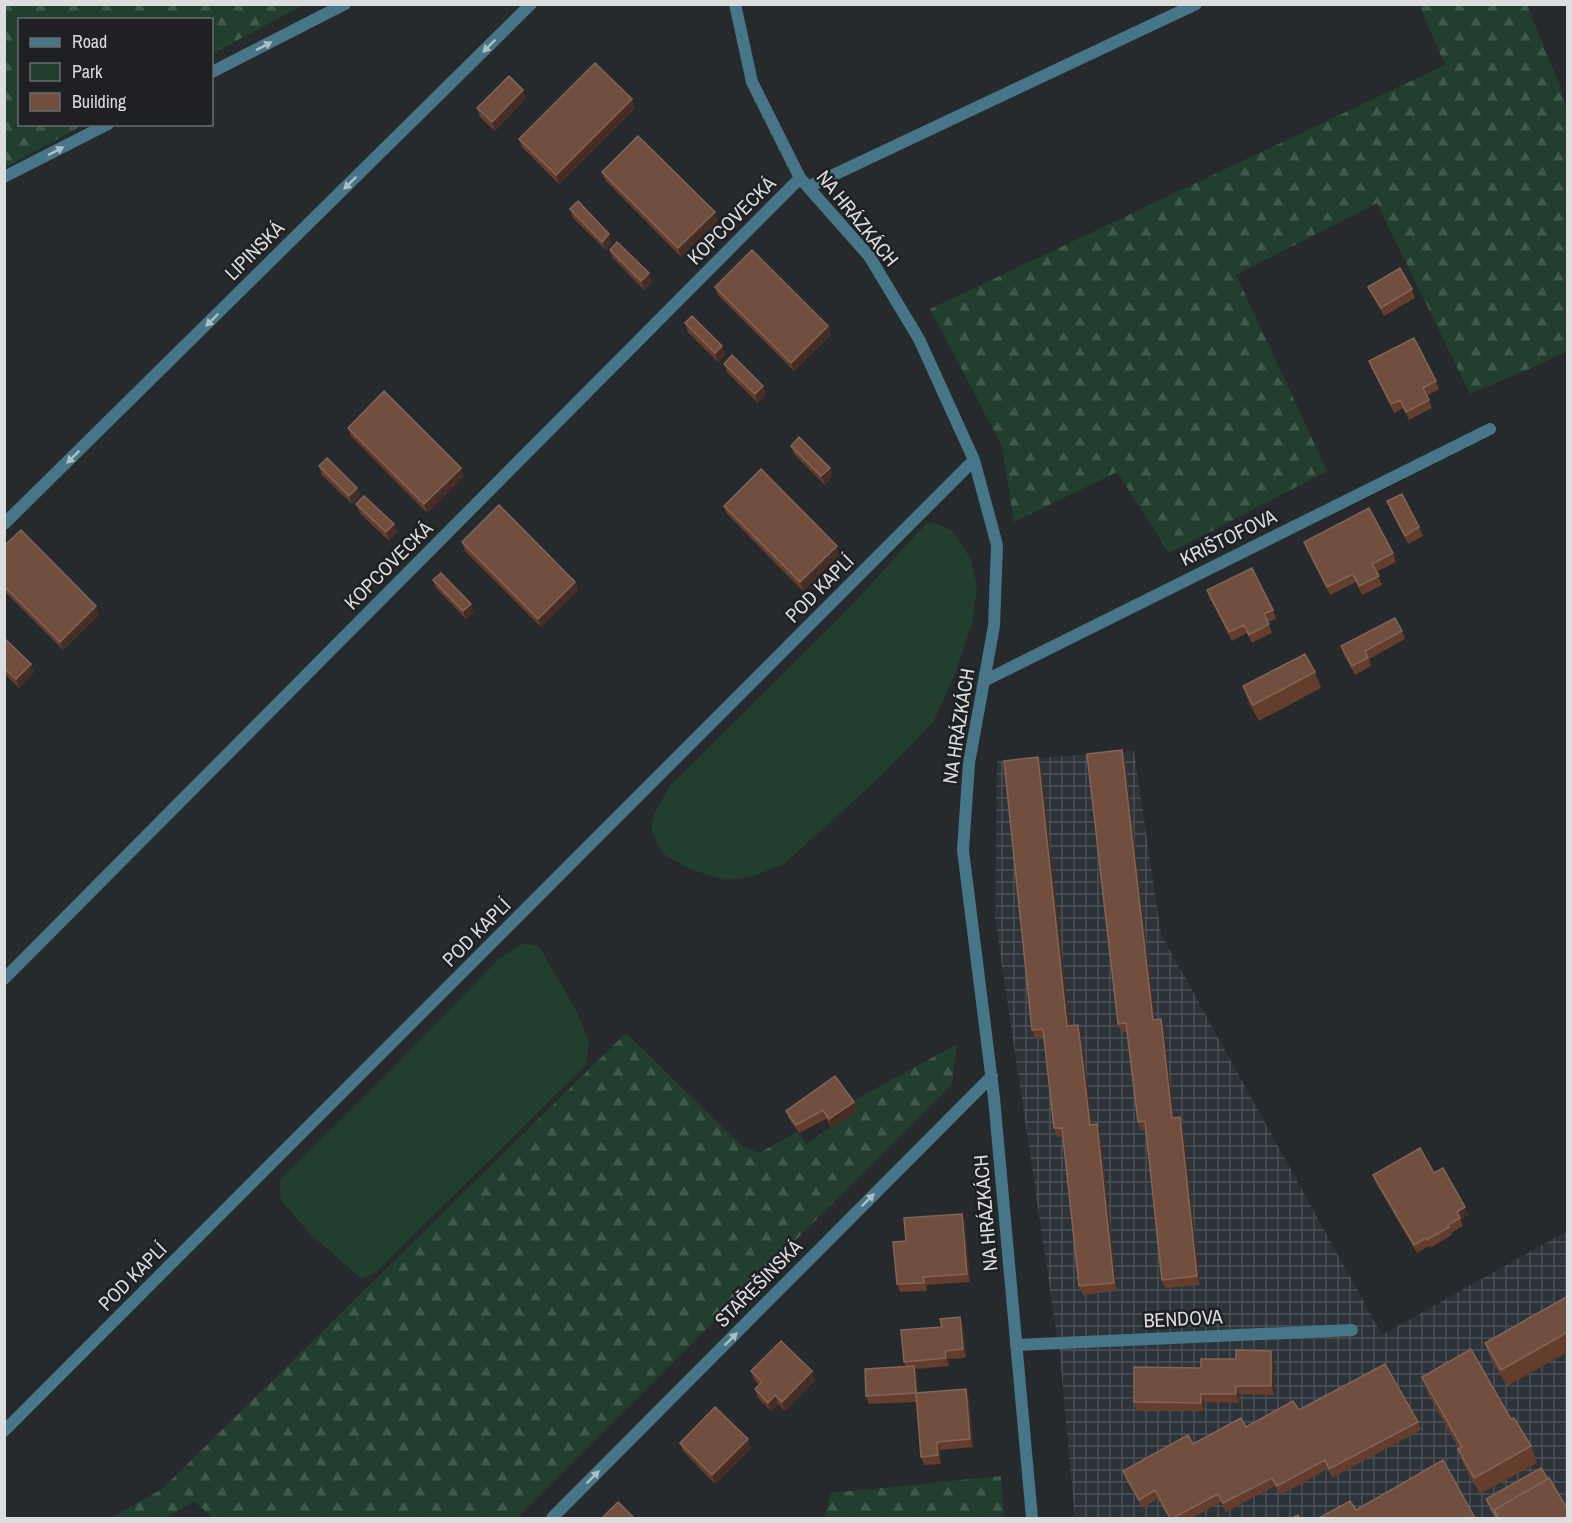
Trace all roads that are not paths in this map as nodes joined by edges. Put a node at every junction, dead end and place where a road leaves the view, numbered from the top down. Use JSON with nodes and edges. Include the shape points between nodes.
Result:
{"nodes":[{"id":1,"x":345,"y":4,"type":"edge"},
{"id":2,"x":531,"y":4,"type":"edge"},
{"id":3,"x":735,"y":4,"type":"edge"},
{"id":4,"x":1196,"y":4,"type":"edge"},
{"id":5,"x":213,"y":71,"type":"edge"},
{"id":6,"x":104,"y":126,"type":"edge"},
{"id":7,"x":4,"y":177,"type":"edge"},
{"id":8,"x":804,"y":182,"type":"junction"},
{"id":9,"x":1490,"y":429,"type":"dead end"},
{"id":10,"x":974,"y":460,"type":"junction"},
{"id":11,"x":4,"y":524,"type":"edge"},
{"id":12,"x":984,"y":681,"type":"junction"},
{"id":13,"x":4,"y":979,"type":"edge"},
{"id":14,"x":992,"y":1076,"type":"junction"},
{"id":15,"x":1352,"y":1330,"type":"dead end"},
{"id":16,"x":1017,"y":1345,"type":"junction"},
{"id":17,"x":4,"y":1431,"type":"edge"},
{"id":18,"x":552,"y":1518,"type":"edge"},
{"id":19,"x":1032,"y":1518,"type":"edge"}],
"edges":[{"from":5,"to":1,"type":"street","one_way":true},
{"from":2,"to":11,"type":"street","name":"LIPINSKÁ","one_way":true},
{"from":3,"to":8,"type":"street","name":"NA HRÁZKÁCH","via":[[752,82]]},
{"from":4,"to":8,"type":"street","name":"KOPCOVECKÁ"},
{"from":7,"to":6,"type":"street","one_way":true},
{"from":8,"to":10,"type":"street","name":"NA HRÁZKÁCH","via":[[869,256],[920,339]]},
{"from":8,"to":13,"type":"street","name":"KOPCOVECKÁ"},
{"from":9,"to":12,"type":"street","name":"KRIŠTOFOVA"},
{"from":10,"to":12,"type":"street","name":"NA HRÁZKÁCH","via":[[997,544],[994,626]]},
{"from":10,"to":17,"type":"street","name":"POD KAPLÍ"},
{"from":12,"to":14,"type":"street","name":"NA HRÁZKÁCH","via":[[969,763],[963,849]]},
{"from":14,"to":16,"type":"street","name":"NA HRÁZKÁCH"},
{"from":18,"to":14,"type":"street","name":"STAŘEŠINSKÁ","one_way":true},
{"from":15,"to":16,"type":"street","name":"BENDOVA"},
{"from":16,"to":19,"type":"street","name":"NA HRÁZKÁCH"}]}
